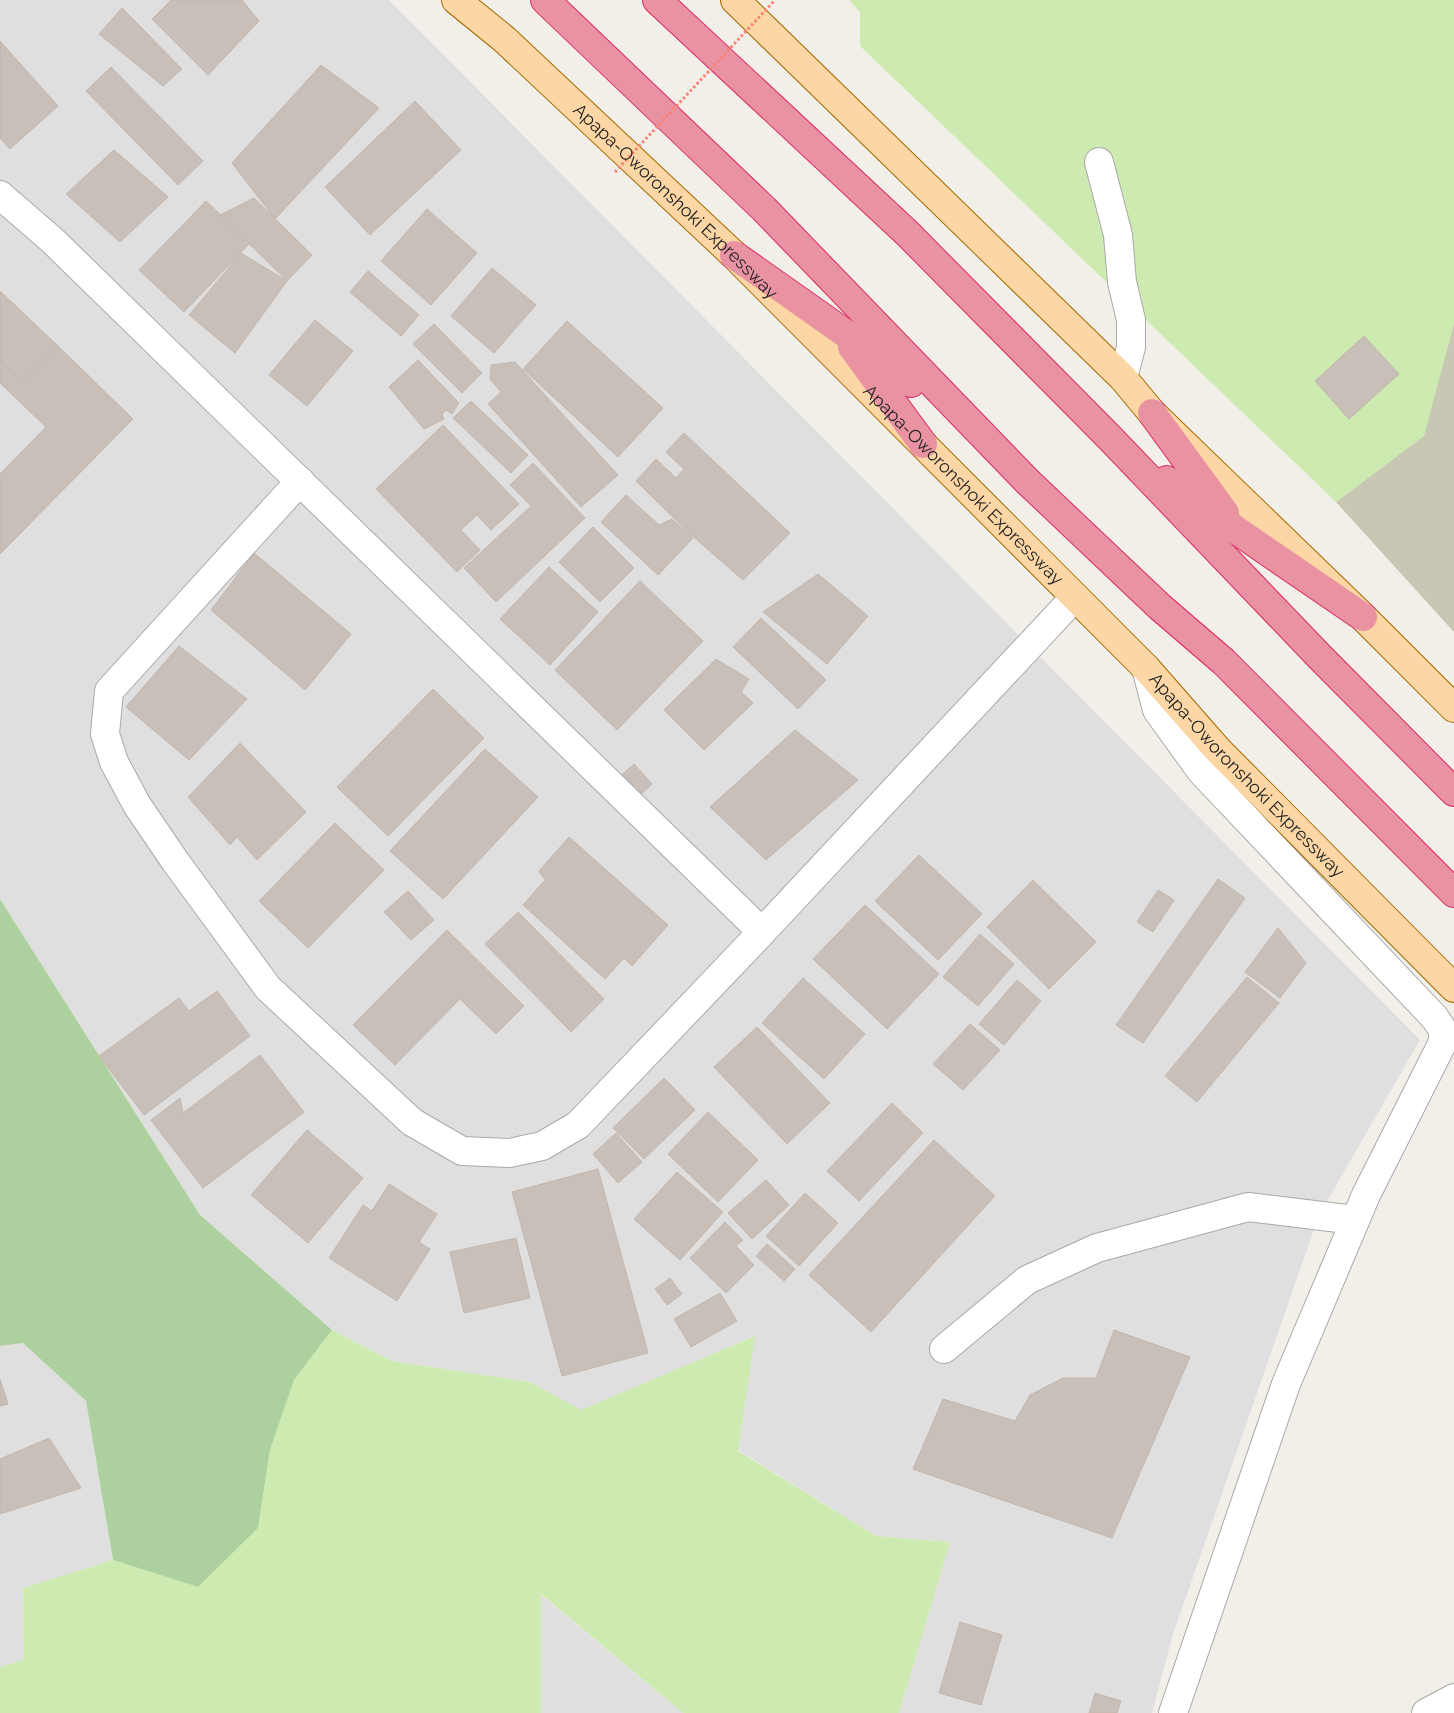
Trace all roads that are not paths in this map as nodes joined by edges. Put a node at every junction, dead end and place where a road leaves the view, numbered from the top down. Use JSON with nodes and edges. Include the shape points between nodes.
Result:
{"nodes":[{"id":1,"x":456,"y":0,"type":"edge"},
{"id":2,"x":545,"y":0,"type":"edge"},
{"id":3,"x":657,"y":0,"type":"edge"},
{"id":4,"x":735,"y":0,"type":"edge"},
{"id":5,"x":1099,"y":162,"type":"dead end"},
{"id":6,"x":0,"y":195,"type":"edge"},
{"id":7,"x":764,"y":209,"type":"junction"},
{"id":8,"x":734,"y":255,"type":"junction"},
{"id":9,"x":839,"y":330,"type":"junction"},
{"id":10,"x":1123,"y":378,"type":"junction"},
{"id":11,"x":1152,"y":413,"type":"junction"},
{"id":12,"x":1110,"y":438,"type":"junction"},
{"id":13,"x":923,"y":444,"type":"junction"},
{"id":14,"x":300,"y":481,"type":"junction"},
{"id":15,"x":1026,"y":482,"type":"junction"},
{"id":16,"x":1240,"y":532,"type":"junction"},
{"id":17,"x":1075,"y":597,"type":"junction"},
{"id":18,"x":1363,"y":617,"type":"junction"},
{"id":19,"x":1319,"y":656,"type":"junction"},
{"id":20,"x":1146,"y":668,"type":"junction"},
{"id":21,"x":1454,"y":708,"type":"edge"},
{"id":22,"x":1454,"y":792,"type":"edge"},
{"id":23,"x":1454,"y":892,"type":"edge"},
{"id":24,"x":762,"y":932,"type":"junction"},
{"id":25,"x":1454,"y":988,"type":"edge"},
{"id":26,"x":1355,"y":1220,"type":"junction"},
{"id":27,"x":944,"y":1349,"type":"dead end"},
{"id":28,"x":1454,"y":1698,"type":"edge"},
{"id":29,"x":1173,"y":1713,"type":"edge"},
{"id":30,"x":1426,"y":1713,"type":"edge"}],
"edges":[{"from":1,"to":8,"type":"main road","name":"Apapa-Oworonshoki Expressway","via":[[504,39]]},
{"from":2,"to":7,"type":"highway"},
{"from":3,"to":12,"type":"highway","via":[[907,233]]},
{"from":4,"to":10,"type":"main road"},
{"from":5,"to":10,"type":"street","via":[[1118,235],[1122,282],[1131,320],[1131,347]]},
{"from":6,"to":14,"type":"street","via":[[52,240]]},
{"from":7,"to":9,"type":"highway"},
{"from":7,"to":15,"type":"highway"},
{"from":8,"to":9,"type":"highway"},
{"from":8,"to":13,"type":"main road","name":"Apapa-Oworonshoki Expressway"},
{"from":9,"to":13,"type":"highway"},
{"from":9,"to":15,"type":"highway","via":[[883,360]]},
{"from":10,"to":11,"type":"main road"},
{"from":11,"to":16,"type":"highway"},
{"from":11,"to":18,"type":"main road"},
{"from":12,"to":16,"type":"highway"},
{"from":12,"to":19,"type":"highway"},
{"from":13,"to":17,"type":"main road","name":"Apapa-Oworonshoki Expressway"},
{"from":14,"to":24,"type":"street"},
{"from":14,"to":24,"type":"street","via":[[109,691],[105,734],[114,762],[137,805],[268,988],[412,1122],[462,1151],[509,1153],[542,1146],[578,1124]]},
{"from":15,"to":23,"type":"highway","via":[[1224,662]]},
{"from":16,"to":18,"type":"highway"},
{"from":16,"to":19,"type":"highway"},
{"from":17,"to":20,"type":"main road","name":"Apapa-Oworonshoki Expressway"},
{"from":17,"to":24,"type":"street"},
{"from":18,"to":21,"type":"main road"},
{"from":19,"to":22,"type":"highway"},
{"from":20,"to":25,"type":"main road","name":"Apapa-Oworonshoki Expressway","via":[[1217,749]]},
{"from":20,"to":26,"type":"street","via":[[1157,710],[1200,771],[1435,1018],[1444,1032],[1442,1044]]},
{"from":26,"to":27,"type":"street","via":[[1248,1207],[1098,1248],[1027,1280]]},
{"from":26,"to":29,"type":"street","via":[[1286,1384]]},
{"from":28,"to":30,"type":"street"}]}
